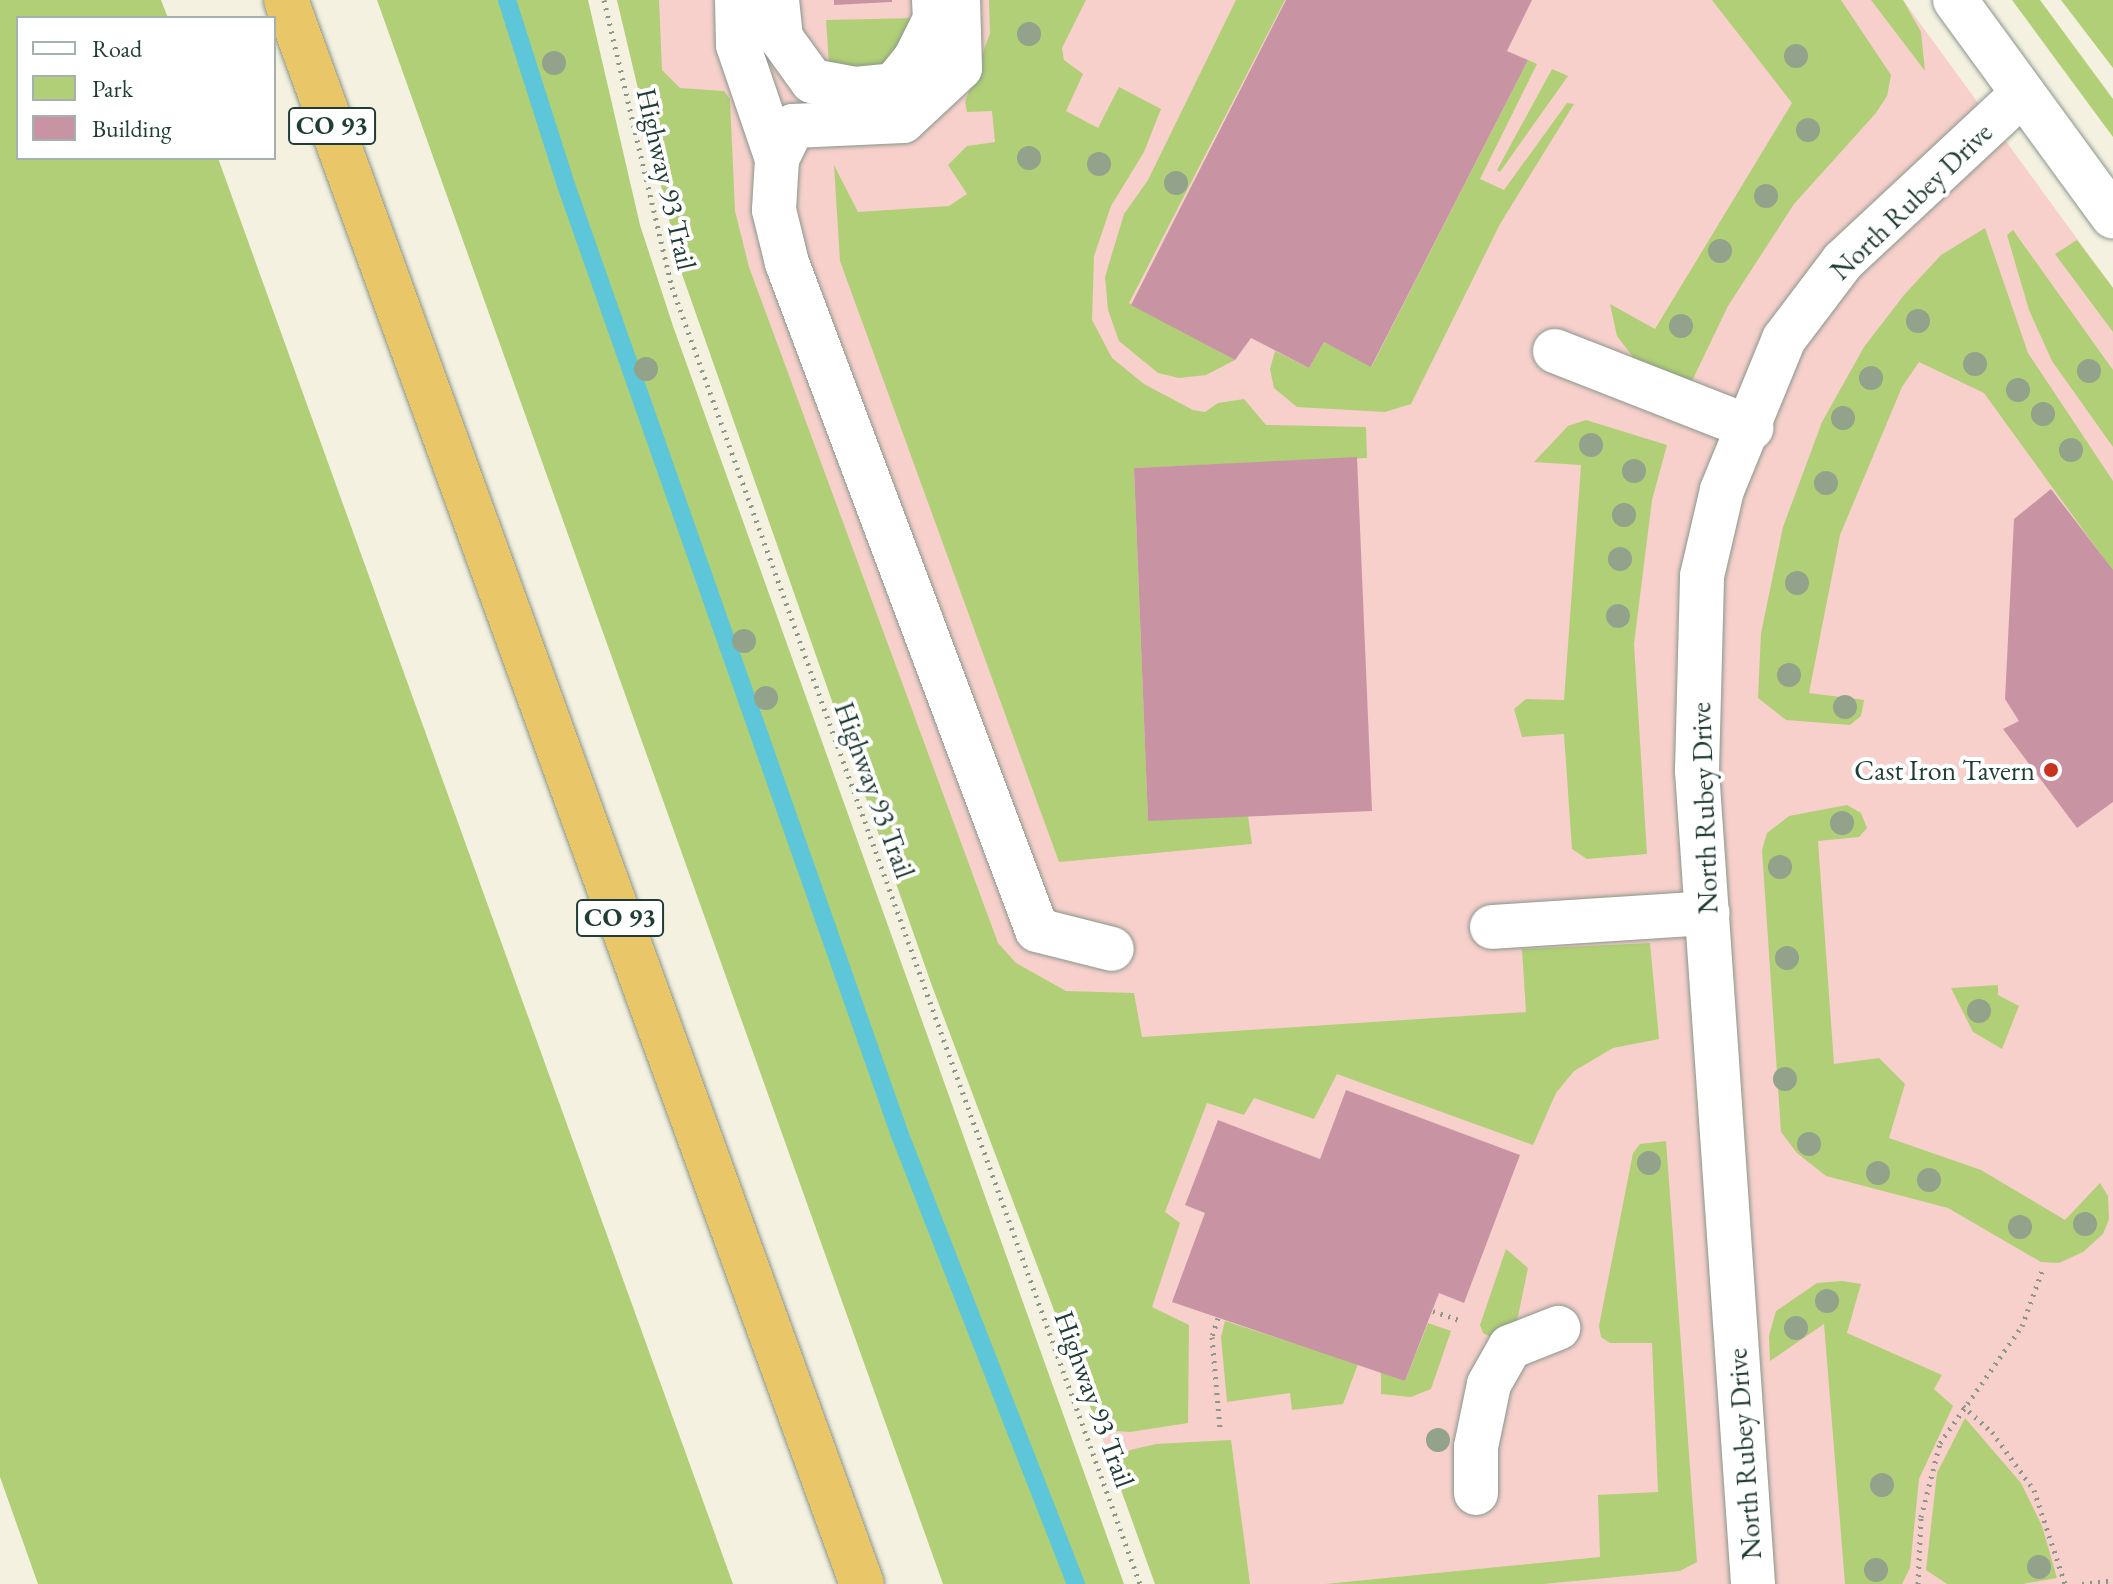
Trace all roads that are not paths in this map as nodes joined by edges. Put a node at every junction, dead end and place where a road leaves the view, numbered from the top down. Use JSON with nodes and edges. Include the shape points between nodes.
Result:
{"nodes":[{"id":1,"x":286,"y":0,"type":"edge"},
{"id":2,"x":737,"y":0,"type":"edge"},
{"id":3,"x":777,"y":0,"type":"edge"},
{"id":4,"x":934,"y":0,"type":"edge"},
{"id":5,"x":958,"y":0,"type":"edge"},
{"id":6,"x":1955,"y":0,"type":"edge"},
{"id":7,"x":2022,"y":94,"type":"junction"},
{"id":8,"x":777,"y":159,"type":"junction"},
{"id":9,"x":2113,"y":217,"type":"edge"},
{"id":10,"x":1555,"y":351,"type":"dead end"},
{"id":11,"x":1751,"y":428,"type":"junction"},
{"id":12,"x":1708,"y":913,"type":"junction"},
{"id":13,"x":1492,"y":927,"type":"dead end"},
{"id":14,"x":1112,"y":949,"type":"dead end"},
{"id":15,"x":1558,"y":1328,"type":"dead end"},
{"id":16,"x":1476,"y":1493,"type":"dead end"},
{"id":17,"x":862,"y":1584,"type":"edge"},
{"id":18,"x":1753,"y":1584,"type":"edge"}],
"edges":[{"from":1,"to":17,"type":"highway","number":"CO 93"},
{"from":2,"to":8,"type":"street","via":[[738,45]]},
{"from":3,"to":4,"type":"street","via":[[781,38],[812,81],[856,89],[894,85],[915,59],[935,19]]},
{"from":5,"to":8,"type":"street","via":[[960,68],[903,121],[793,126]]},
{"from":6,"to":7,"type":"street"},
{"from":7,"to":9,"type":"street"},
{"from":7,"to":11,"type":"street","name":"North Rubey Drive","via":[[1843,261],[1784,339]]},
{"from":8,"to":14,"type":"street","via":[[774,210],[787,263],[1037,930]]},
{"from":10,"to":11,"type":"street"},
{"from":11,"to":12,"type":"street","name":"North Rubey Drive","via":[[1722,490],[1702,576],[1697,770]]},
{"from":12,"to":13,"type":"street"},
{"from":12,"to":18,"type":"street","name":"North Rubey Drive"},
{"from":15,"to":16,"type":"street","via":[[1510,1347],[1489,1384],[1476,1447]]}]}
